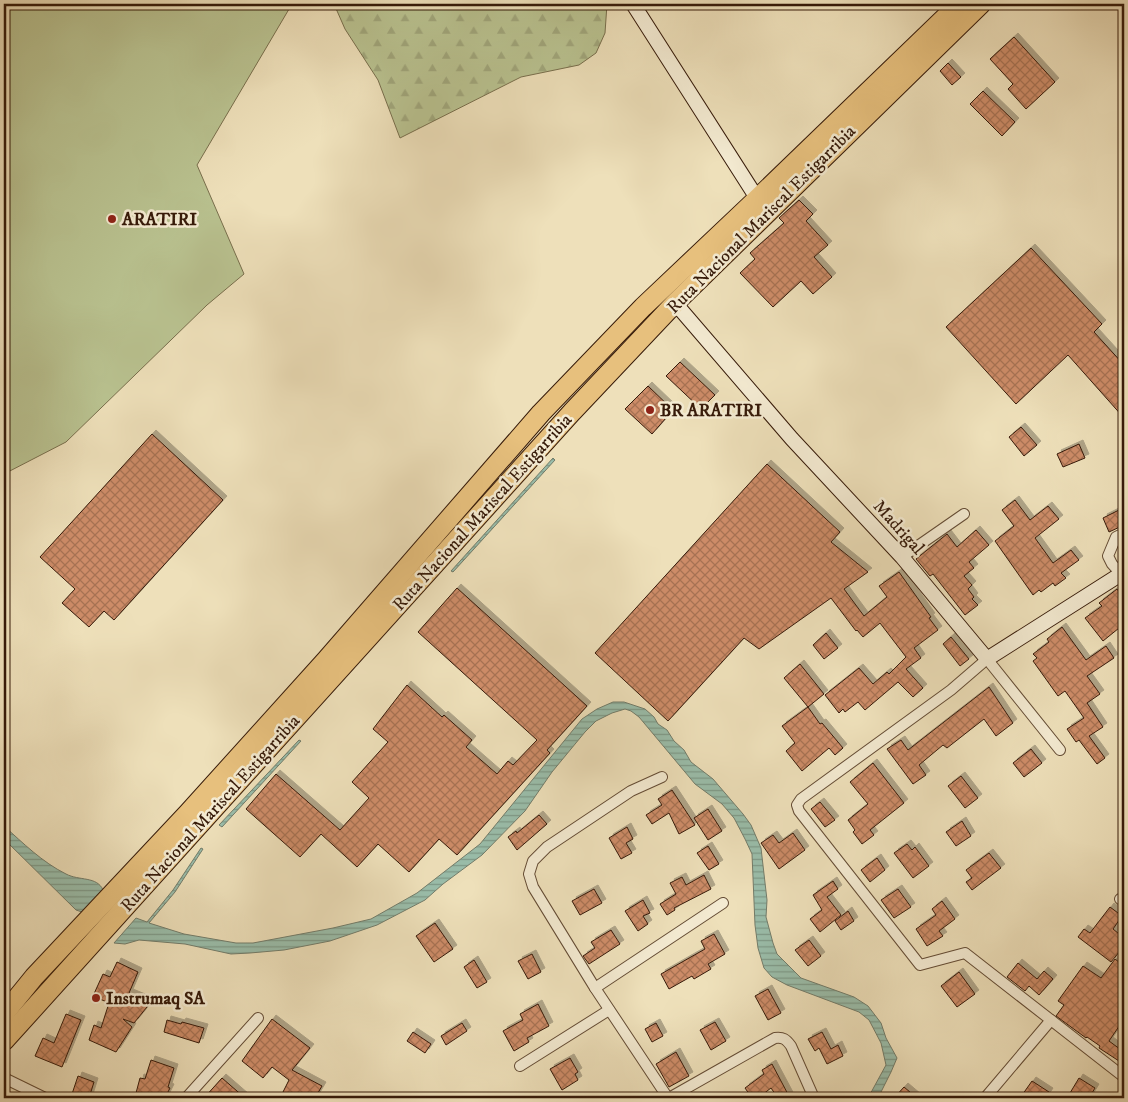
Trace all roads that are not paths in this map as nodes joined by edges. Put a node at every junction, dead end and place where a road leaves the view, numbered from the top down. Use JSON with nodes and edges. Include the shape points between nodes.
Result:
{"nodes":[{"id":1,"x":632,"y":4,"type":"edge"},
{"id":2,"x":959,"y":4,"type":"edge"},
{"id":3,"x":981,"y":4,"type":"edge"},
{"id":4,"x":762,"y":206,"type":"junction"},
{"id":5,"x":675,"y":304,"type":"junction"},
{"id":6,"x":964,"y":514,"type":"dead end"},
{"id":7,"x":1124,"y":533,"type":"edge"},
{"id":8,"x":902,"y":557,"type":"junction"},
{"id":9,"x":1123,"y":575,"type":"edge"},
{"id":10,"x":987,"y":659,"type":"junction"},
{"id":11,"x":1060,"y":750,"type":"dead end"},
{"id":12,"x":662,"y":777,"type":"dead end"},
{"id":13,"x":1124,"y":897,"type":"edge"},
{"id":14,"x":1124,"y":902,"type":"edge"},
{"id":15,"x":723,"y":903,"type":"dead end"},
{"id":16,"x":34,"y":977,"type":"junction"},
{"id":17,"x":595,"y":988,"type":"junction"},
{"id":18,"x":4,"y":1002,"type":"edge"},
{"id":19,"x":609,"y":1010,"type":"junction"},
{"id":20,"x":4,"y":1014,"type":"edge"},
{"id":21,"x":258,"y":1018,"type":"dead end"},
{"id":22,"x":1051,"y":1020,"type":"junction"},
{"id":23,"x":4,"y":1041,"type":"edge"},
{"id":24,"x":520,"y":1066,"type":"dead end"},
{"id":25,"x":1124,"y":1077,"type":"edge"},
{"id":26,"x":4,"y":1078,"type":"edge"},
{"id":27,"x":45,"y":1098,"type":"edge"},
{"id":28,"x":186,"y":1098,"type":"edge"},
{"id":29,"x":669,"y":1098,"type":"edge"},
{"id":30,"x":814,"y":1098,"type":"edge"},
{"id":31,"x":985,"y":1098,"type":"edge"}],
"edges":[{"from":1,"to":4,"type":"street"},
{"from":2,"to":4,"type":"highway","name":"Ruta Nacional Mariscal Estigarribia"},
{"from":3,"to":4,"type":"highway","name":"Ruta Nacional Mariscal Estigarribia"},
{"from":4,"to":5,"type":"highway","name":"Ruta Nacional Mariscal Estigarribia"},
{"from":4,"to":16,"type":"highway","name":"Ruta Nacional Mariscal Estigarribia","via":[[643,307],[542,413],[188,814]]},
{"from":5,"to":8,"type":"street","name":"Madrigal","via":[[792,439]]},
{"from":5,"to":23,"type":"highway","name":"Ruta Nacional Mariscal Estigarribia","via":[[572,412]]},
{"from":6,"to":8,"type":"street"},
{"from":7,"to":9,"type":"street","via":[[1116,537],[1108,556]]},
{"from":8,"to":10,"type":"street","name":"Madrigal"},
{"from":9,"to":10,"type":"street"},
{"from":10,"to":11,"type":"street"},
{"from":10,"to":22,"type":"street","via":[[951,690],[801,798],[799,811],[920,965],[965,953]]},
{"from":12,"to":17,"type":"street","via":[[631,791],[547,847],[532,861],[529,874],[533,887]]},
{"from":13,"to":14,"type":"street","via":[[1120,899]]},
{"from":15,"to":17,"type":"street"},
{"from":16,"to":18,"type":"highway"},
{"from":16,"to":20,"type":"highway","name":"Ruta Nacional Mariscal Estigarribia"},
{"from":17,"to":19,"type":"street"},
{"from":19,"to":24,"type":"street"},
{"from":19,"to":29,"type":"street"},
{"from":21,"to":28,"type":"street"},
{"from":22,"to":25,"type":"street"},
{"from":22,"to":31,"type":"street"},
{"from":26,"to":27,"type":"street"},
{"from":29,"to":30,"type":"street","via":[[780,1037],[791,1046]]}]}
